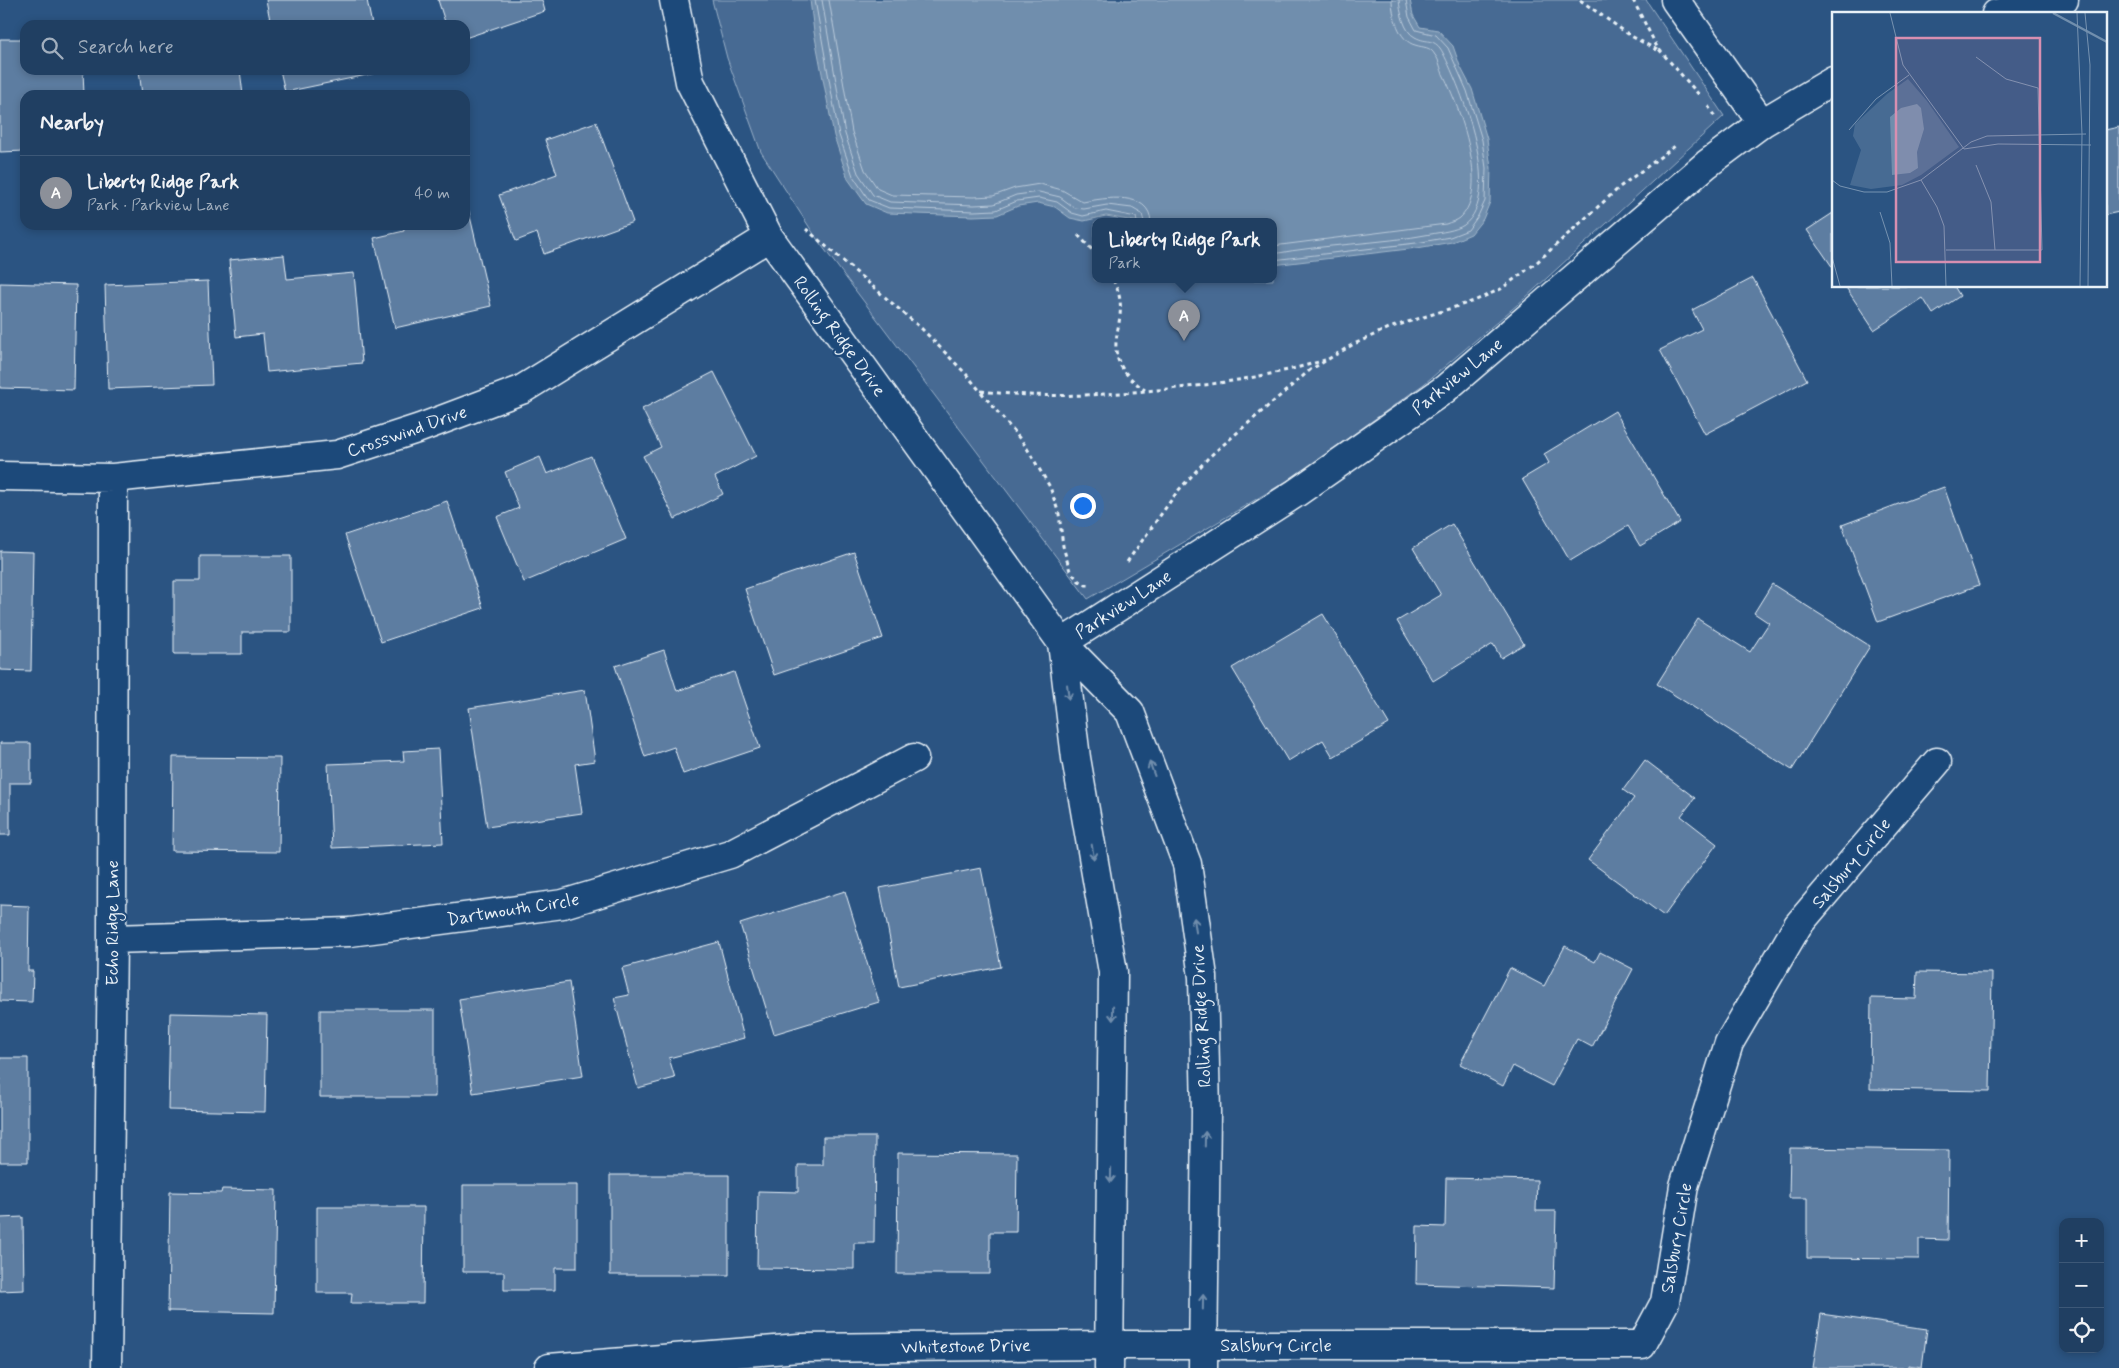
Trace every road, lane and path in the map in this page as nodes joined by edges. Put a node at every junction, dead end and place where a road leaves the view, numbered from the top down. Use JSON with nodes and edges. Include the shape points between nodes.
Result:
{"nodes":[{"id":1,"x":674,"y":0,"type":"edge"},
{"id":2,"x":1580,"y":0,"type":"edge"},
{"id":3,"x":1633,"y":0,"type":"edge"},
{"id":4,"x":1675,"y":0,"type":"edge"},
{"id":5,"x":2064,"y":0,"type":"edge"},
{"id":6,"x":2006,"y":12,"type":"edge"},
{"id":7,"x":1661,"y":52,"type":"junction"},
{"id":8,"x":1832,"y":82,"type":"edge"},
{"id":9,"x":1708,"y":122,"type":"dead end"},
{"id":10,"x":1762,"y":123,"type":"junction"},
{"id":11,"x":1680,"y":143,"type":"dead end"},
{"id":12,"x":806,"y":229,"type":"dead end"},
{"id":13,"x":1078,"y":235,"type":"dead end"},
{"id":14,"x":769,"y":237,"type":"junction"},
{"id":15,"x":1092,"y":250,"type":"edge"},
{"id":16,"x":1116,"y":283,"type":"edge"},
{"id":17,"x":1330,"y":358,"type":"junction"},
{"id":18,"x":981,"y":391,"type":"junction"},
{"id":19,"x":1146,"y":391,"type":"junction"},
{"id":20,"x":0,"y":476,"type":"edge"},
{"id":21,"x":113,"y":478,"type":"junction"},
{"id":22,"x":1124,"y":567,"type":"dead end"},
{"id":23,"x":1098,"y":584,"type":"dead end"},
{"id":24,"x":1062,"y":643,"type":"junction"},
{"id":25,"x":914,"y":758,"type":"dead end"},
{"id":26,"x":1937,"y":762,"type":"dead end"},
{"id":27,"x":112,"y":939,"type":"junction"},
{"id":28,"x":1109,"y":1356,"type":"edge"},
{"id":29,"x":1203,"y":1356,"type":"edge"},
{"id":30,"x":107,"y":1368,"type":"edge"},
{"id":31,"x":550,"y":1368,"type":"edge"}],
"edges":[{"from":1,"to":14,"type":"street","name":"Rolling Ridge Drive","via":[[690,82]]},
{"from":2,"to":7,"type":"path","via":[[1631,36]]},
{"from":3,"to":7,"type":"path"},
{"from":4,"to":10,"type":"street"},
{"from":5,"to":6,"type":"street"},
{"from":7,"to":9,"type":"path","via":[[1705,102],[1715,117]]},
{"from":8,"to":10,"type":"street","name":"Parkview Lane"},
{"from":10,"to":24,"type":"street","name":"Parkview Lane","via":[[1707,164],[1445,389],[1296,494]]},
{"from":11,"to":17,"type":"path","via":[[1621,186],[1536,263],[1501,289],[1389,328]]},
{"from":12,"to":18,"type":"path","via":[[922,329]]},
{"from":13,"to":15,"type":"path"},
{"from":14,"to":21,"type":"street","name":"Crosswind Drive","via":[[521,390],[429,425],[337,455]]},
{"from":14,"to":24,"type":"street","name":"Rolling Ridge Drive"},
{"from":16,"to":19,"type":"path","via":[[1121,303],[1116,329],[1117,361],[1122,371]]},
{"from":17,"to":19,"type":"path","via":[[1252,379]]},
{"from":17,"to":22,"type":"path","via":[[1310,370],[1209,458],[1177,492]]},
{"from":18,"to":19,"type":"path","via":[[1046,397]]},
{"from":18,"to":23,"type":"path","via":[[1025,445],[1050,487],[1059,514],[1070,571],[1086,585]]},
{"from":20,"to":21,"type":"street","name":"Crosswind Drive"},
{"from":21,"to":27,"type":"street","name":"Echo Ridge Lane"},
{"from":24,"to":28,"type":"street","name":"Rolling Ridge Drive","one_way":true,"via":[[1076,758],[1113,972]]},
{"from":29,"to":24,"type":"street","name":"Rolling Ridge Drive","one_way":true,"via":[[1206,1112],[1203,978],[1186,864],[1130,712]]},
{"from":25,"to":27,"type":"street","name":"Dartmouth Circle","via":[[730,854],[563,904],[350,932]]},
{"from":26,"to":29,"type":"street","name":"Salsbury Circle","via":[[1798,926],[1729,1043],[1684,1186],[1665,1302],[1642,1345]]},
{"from":27,"to":30,"type":"street","name":"Echo Ridge Lane"},
{"from":28,"to":29,"type":"street","name":"Whitestone Drive"},
{"from":28,"to":31,"type":"street","name":"Whitestone Drive","via":[[799,1348]]}]}
